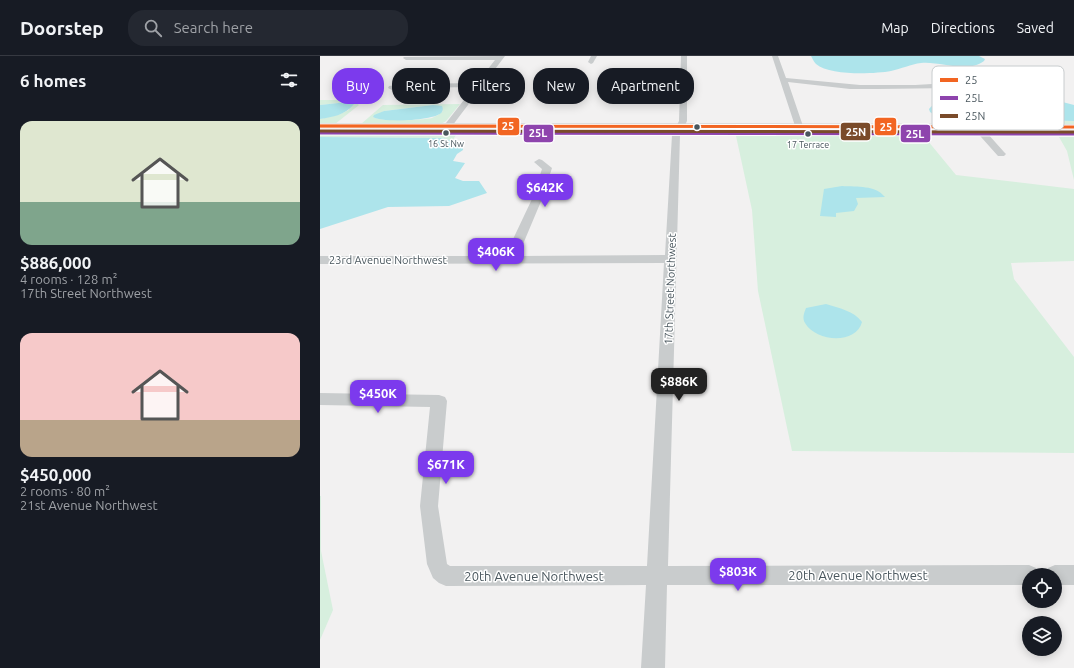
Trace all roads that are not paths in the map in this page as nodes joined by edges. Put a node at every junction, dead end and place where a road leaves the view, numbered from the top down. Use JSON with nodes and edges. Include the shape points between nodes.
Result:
{"nodes":[{"id":1,"x":684,"y":56,"type":"edge"},
{"id":2,"x":774,"y":56,"type":"edge"},
{"id":3,"x":501,"y":57,"type":"edge"},
{"id":4,"x":406,"y":58,"type":"dead end"},
{"id":5,"x":492,"y":68,"type":"edge"},
{"id":6,"x":784,"y":80,"type":"junction"},
{"id":7,"x":932,"y":87,"type":"edge"},
{"id":8,"x":465,"y":104,"type":"edge"},
{"id":9,"x":320,"y":126,"type":"edge"},
{"id":10,"x":1064,"y":127,"type":"edge"},
{"id":11,"x":1074,"y":127,"type":"edge"},
{"id":12,"x":446,"y":129,"type":"junction"},
{"id":13,"x":678,"y":129,"type":"junction"},
{"id":14,"x":800,"y":129,"type":"junction"},
{"id":15,"x":932,"y":129,"type":"edge"},
{"id":16,"x":980,"y":130,"type":"edge"},
{"id":17,"x":1011,"y":130,"type":"edge"},
{"id":18,"x":320,"y":131,"type":"edge"},
{"id":19,"x":1074,"y":132,"type":"edge"},
{"id":20,"x":1001,"y":154,"type":"dead end"},
{"id":21,"x":539,"y":162,"type":"dead end"},
{"id":22,"x":320,"y":260,"type":"edge"},
{"id":23,"x":510,"y":260,"type":"junction"},
{"id":24,"x":671,"y":260,"type":"junction"},
{"id":25,"x":320,"y":399,"type":"edge"},
{"id":26,"x":1022,"y":575,"type":"edge"},
{"id":27,"x":1062,"y":575,"type":"edge"},
{"id":28,"x":1074,"y":575,"type":"edge"},
{"id":29,"x":657,"y":576,"type":"junction"},
{"id":30,"x":653,"y":668,"type":"edge"}],
"edges":[{"from":1,"to":13,"type":"street","name":"17th Street Northwest","via":[[683,121]]},
{"from":2,"to":6,"type":"street"},
{"from":3,"to":4,"type":"street"},
{"from":3,"to":5,"type":"street"},
{"from":6,"to":7,"type":"street","via":[[813,80],[853,87]]},
{"from":6,"to":14,"type":"street"},
{"from":8,"to":12,"type":"street"},
{"from":9,"to":12,"type":"main road"},
{"from":10,"to":11,"type":"main road"},
{"from":12,"to":13,"type":"main road"},
{"from":12,"to":18,"type":"main road"},
{"from":13,"to":14,"type":"main road"},
{"from":13,"to":24,"type":"street","name":"17th Street Northwest"},
{"from":14,"to":15,"type":"main road"},
{"from":16,"to":20,"type":"street"},
{"from":17,"to":19,"type":"main road"},
{"from":21,"to":23,"type":"street","via":[[547,168],[543,184]]},
{"from":22,"to":23,"type":"street","name":"23rd Avenue Northwest"},
{"from":23,"to":24,"type":"street","name":"23rd Avenue Northwest"},
{"from":24,"to":29,"type":"street","name":"17th Street Northwest"},
{"from":25,"to":29,"type":"street","name":"20th Avenue Northwest","via":[[439,401],[429,506],[437,564],[446,576]]},
{"from":26,"to":29,"type":"street","name":"20th Avenue Northwest"},
{"from":27,"to":28,"type":"street"},
{"from":29,"to":30,"type":"street","name":"17th Street Northwest"}]}
